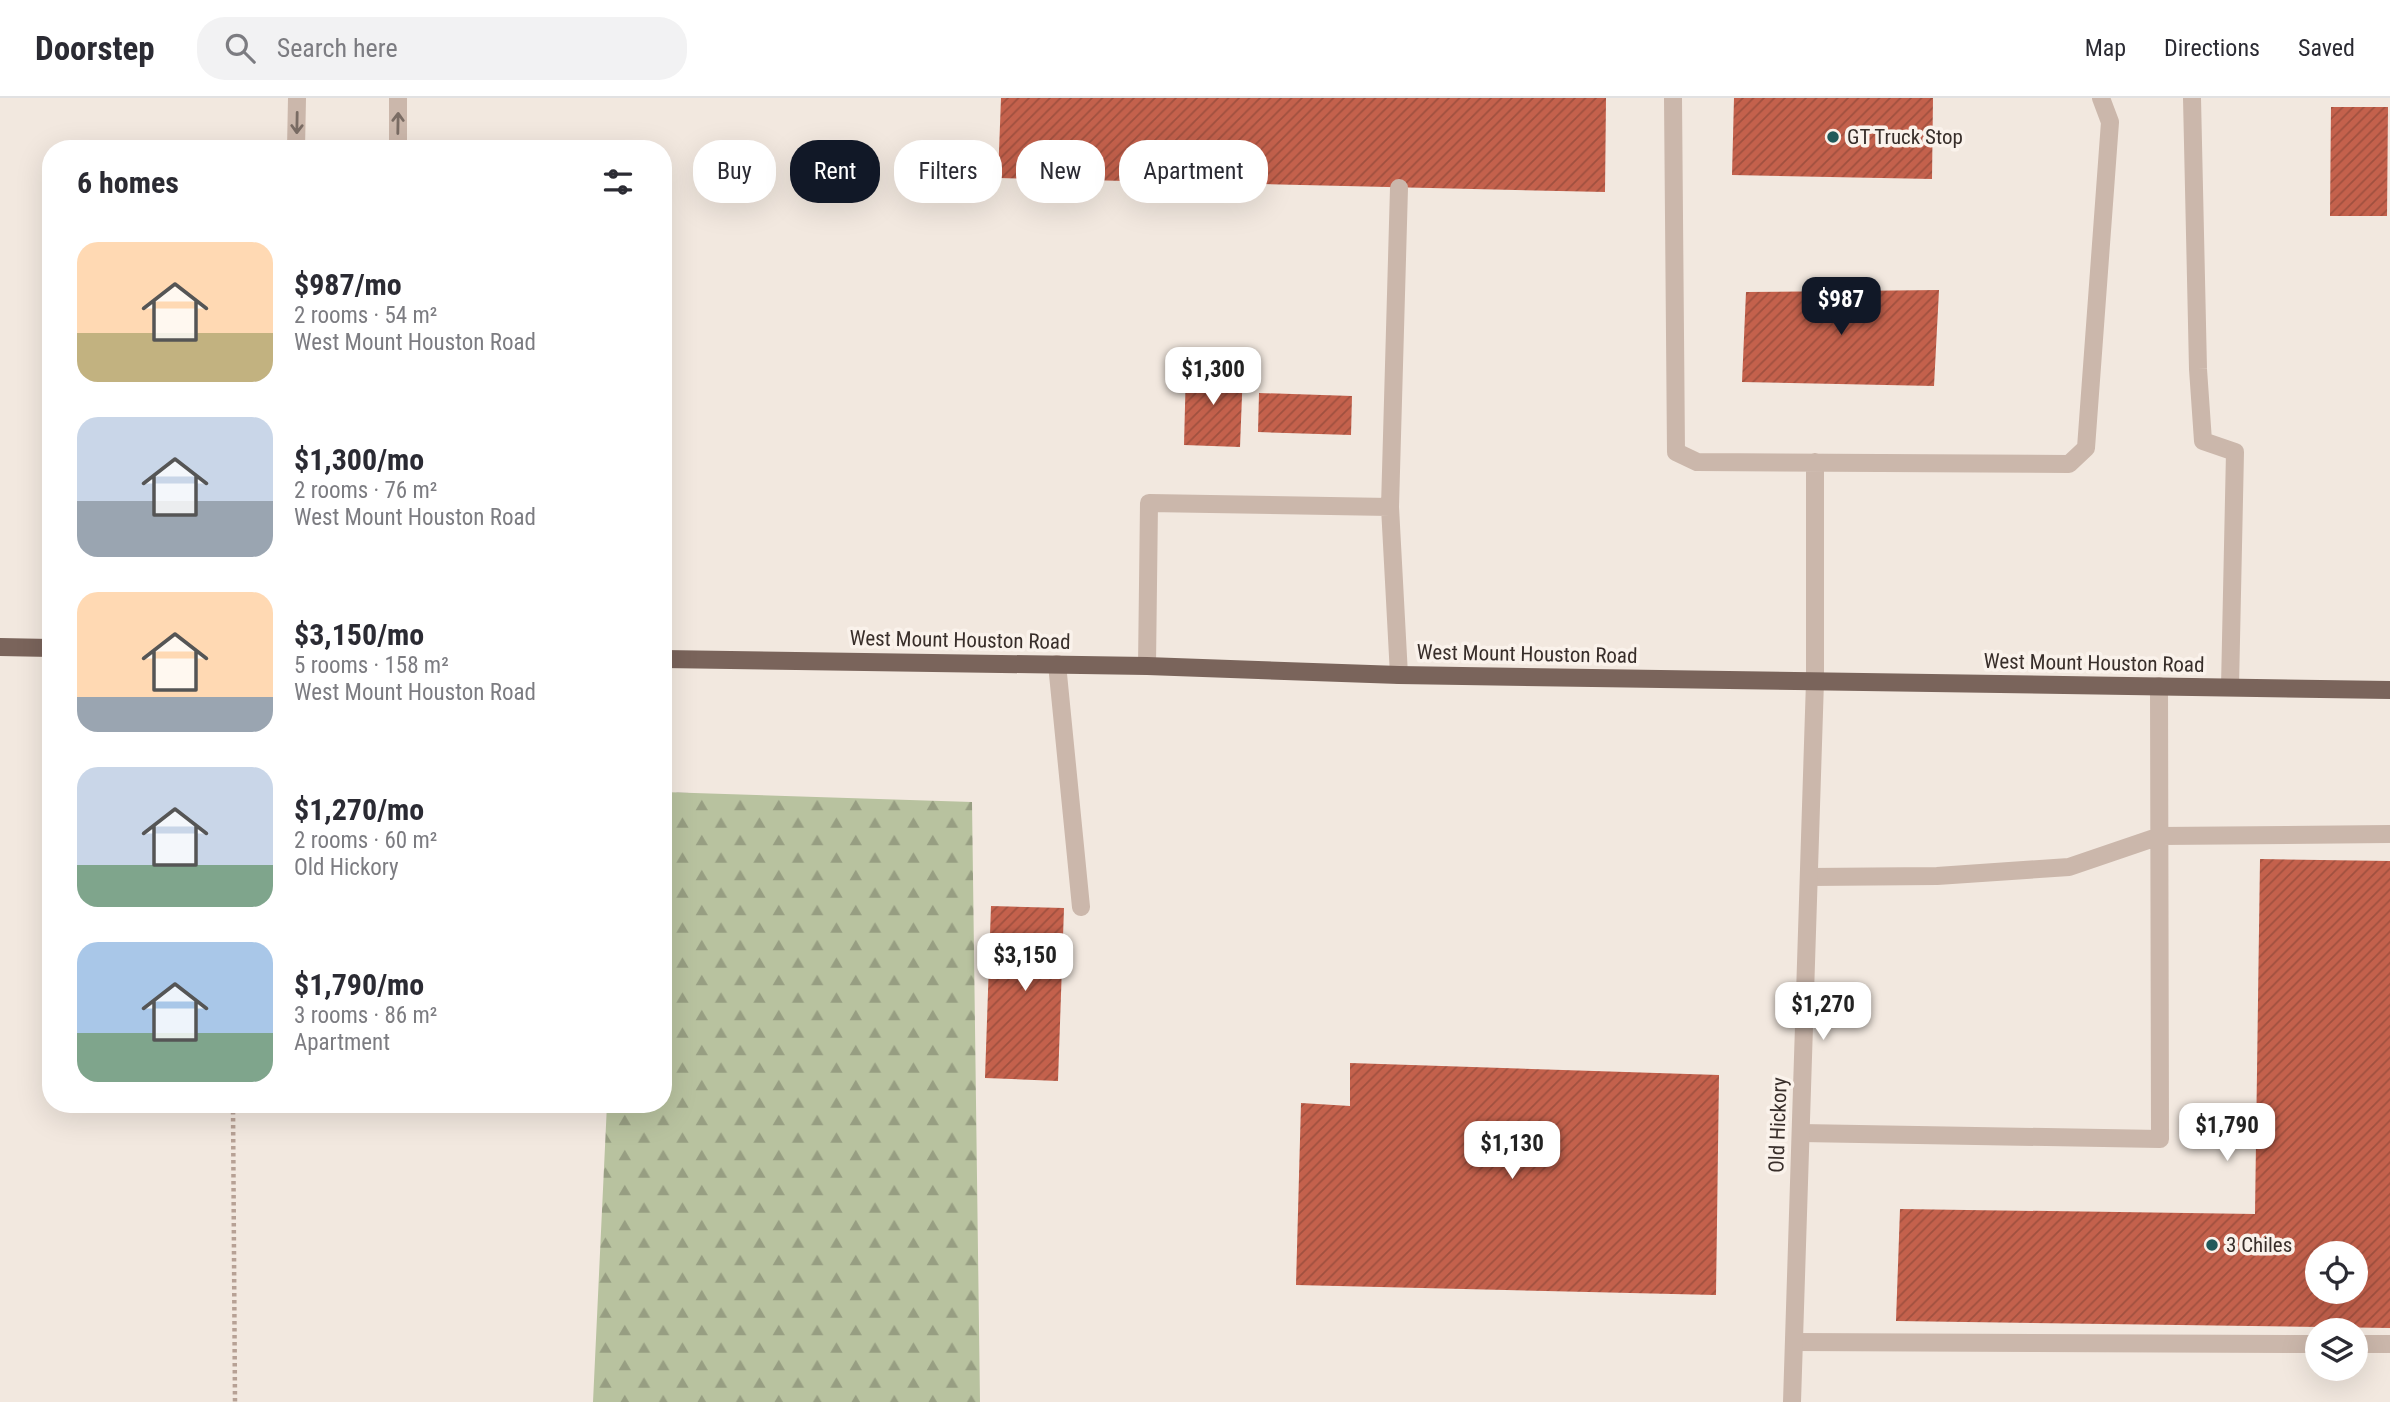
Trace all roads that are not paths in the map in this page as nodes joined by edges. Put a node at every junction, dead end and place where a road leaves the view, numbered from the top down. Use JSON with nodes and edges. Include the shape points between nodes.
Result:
{"nodes":[{"id":1,"x":297,"y":98,"type":"edge"},
{"id":2,"x":398,"y":98,"type":"edge"},
{"id":3,"x":1673,"y":98,"type":"edge"},
{"id":4,"x":2101,"y":98,"type":"edge"},
{"id":5,"x":2192,"y":98,"type":"edge"},
{"id":6,"x":296,"y":140,"type":"edge"},
{"id":7,"x":398,"y":140,"type":"edge"},
{"id":8,"x":1399,"y":188,"type":"dead end"},
{"id":9,"x":1815,"y":462,"type":"junction"},
{"id":10,"x":1390,"y":507,"type":"junction"},
{"id":11,"x":0,"y":647,"type":"edge"},
{"id":12,"x":42,"y":648,"type":"edge"},
{"id":13,"x":672,"y":659,"type":"edge"},
{"id":14,"x":1057,"y":664,"type":"junction"},
{"id":15,"x":1147,"y":666,"type":"junction"},
{"id":16,"x":1399,"y":674,"type":"junction"},
{"id":17,"x":1815,"y":681,"type":"junction"},
{"id":18,"x":2159,"y":686,"type":"junction"},
{"id":19,"x":2230,"y":687,"type":"junction"},
{"id":20,"x":2390,"y":690,"type":"edge"},
{"id":21,"x":2390,"y":834,"type":"edge"},
{"id":22,"x":2160,"y":836,"type":"junction"},
{"id":23,"x":1809,"y":877,"type":"junction"},
{"id":24,"x":1081,"y":907,"type":"dead end"},
{"id":25,"x":1801,"y":1133,"type":"junction"},
{"id":26,"x":1794,"y":1342,"type":"junction"},
{"id":27,"x":2305,"y":1344,"type":"edge"},
{"id":28,"x":2368,"y":1344,"type":"edge"},
{"id":29,"x":2390,"y":1345,"type":"edge"},
{"id":30,"x":1792,"y":1402,"type":"edge"}],
"edges":[{"from":1,"to":6,"type":"street","one_way":true},
{"from":7,"to":2,"type":"street","one_way":true},
{"from":3,"to":9,"type":"street","via":[[1676,452],[1697,461]]},
{"from":4,"to":9,"type":"street","via":[[2110,122],[2086,448],[2069,464]]},
{"from":5,"to":19,"type":"street","via":[[2203,442],[2235,452]]},
{"from":8,"to":10,"type":"street"},
{"from":9,"to":17,"type":"street","name":"Old Hickory"},
{"from":10,"to":15,"type":"street","via":[[1149,503]]},
{"from":10,"to":16,"type":"street"},
{"from":11,"to":12,"type":"main road"},
{"from":13,"to":14,"type":"main road","name":"West Mount Houston Road"},
{"from":14,"to":15,"type":"main road","name":"West Mount Houston Road"},
{"from":14,"to":24,"type":"street"},
{"from":15,"to":16,"type":"main road","name":"West Mount Houston Road"},
{"from":16,"to":17,"type":"main road","name":"West Mount Houston Road"},
{"from":17,"to":18,"type":"main road","name":"West Mount Houston Road"},
{"from":17,"to":23,"type":"street","name":"Old Hickory"},
{"from":18,"to":19,"type":"main road","name":"West Mount Houston Road"},
{"from":18,"to":22,"type":"street"},
{"from":19,"to":20,"type":"main road","name":"West Mount Houston Road"},
{"from":21,"to":22,"type":"street"},
{"from":22,"to":23,"type":"street","via":[[2069,867],[1937,876]]},
{"from":22,"to":25,"type":"street","via":[[2160,1139]]},
{"from":23,"to":25,"type":"street","name":"Old Hickory"},
{"from":25,"to":26,"type":"street","name":"Old Hickory"},
{"from":26,"to":27,"type":"street"},
{"from":26,"to":30,"type":"street","name":"Old Hickory"},
{"from":28,"to":29,"type":"street"}]}
